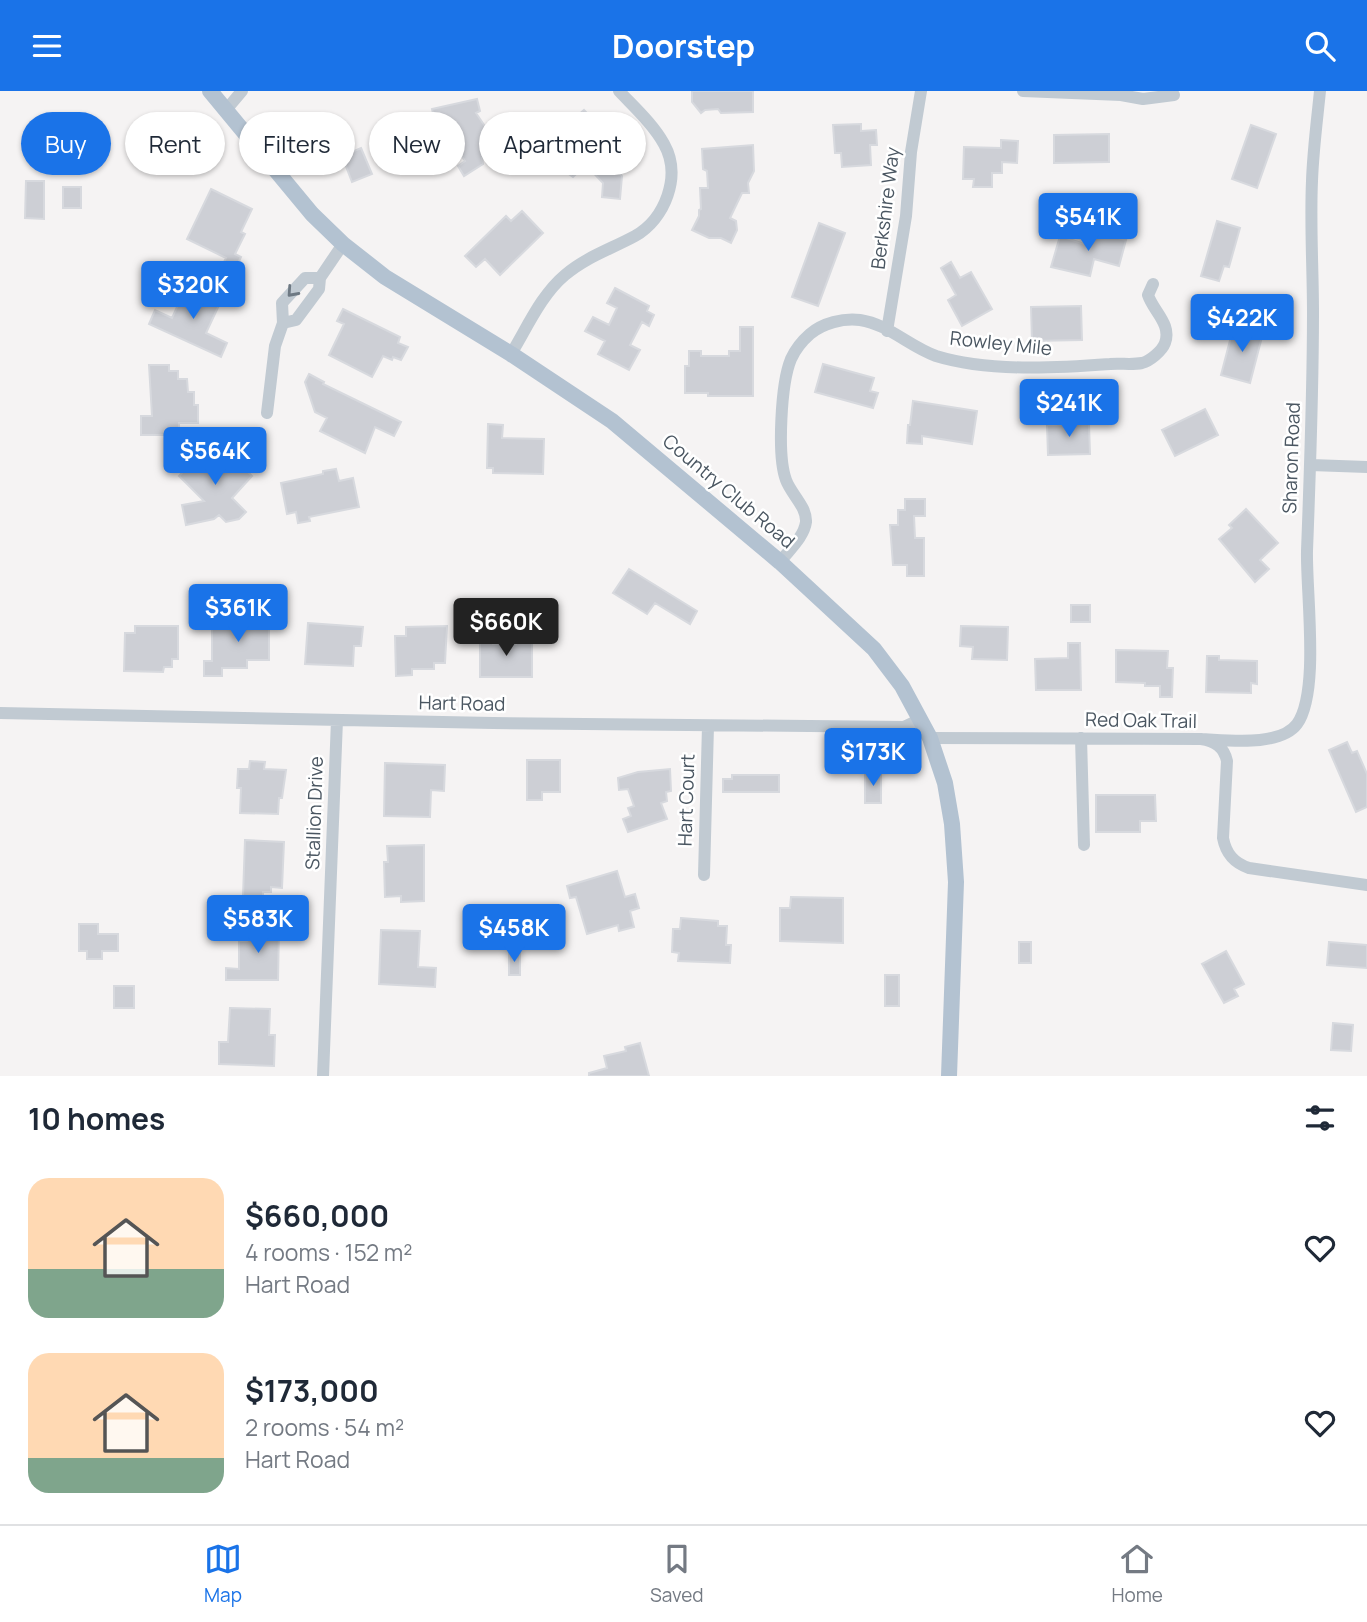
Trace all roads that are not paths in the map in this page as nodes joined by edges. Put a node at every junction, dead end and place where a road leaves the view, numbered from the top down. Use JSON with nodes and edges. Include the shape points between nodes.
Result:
{"nodes":[{"id":1,"x":210,"y":91,"type":"edge"},
{"id":2,"x":242,"y":91,"type":"edge"},
{"id":3,"x":619,"y":91,"type":"edge"},
{"id":4,"x":921,"y":91,"type":"edge"},
{"id":5,"x":1023,"y":91,"type":"edge"},
{"id":6,"x":1320,"y":91,"type":"edge"},
{"id":7,"x":1174,"y":95,"type":"dead end"},
{"id":8,"x":226,"y":110,"type":"junction"},
{"id":9,"x":343,"y":244,"type":"junction"},
{"id":10,"x":320,"y":278,"type":"junction"},
{"id":11,"x":1153,"y":284,"type":"dead end"},
{"id":12,"x":283,"y":323,"type":"junction"},
{"id":13,"x":887,"y":331,"type":"junction"},
{"id":14,"x":511,"y":354,"type":"junction"},
{"id":15,"x":267,"y":413,"type":"dead end"},
{"id":16,"x":1311,"y":465,"type":"junction"},
{"id":17,"x":1367,"y":467,"type":"edge"},
{"id":18,"x":780,"y":562,"type":"junction"},
{"id":19,"x":0,"y":713,"type":"edge"},
{"id":20,"x":921,"y":719,"type":"junction"},
{"id":21,"x":337,"y":720,"type":"junction"},
{"id":22,"x":708,"y":726,"type":"junction"},
{"id":23,"x":930,"y":738,"type":"junction"},
{"id":24,"x":1081,"y":739,"type":"junction"},
{"id":25,"x":1201,"y":739,"type":"junction"},
{"id":26,"x":1084,"y":845,"type":"dead end"},
{"id":27,"x":704,"y":875,"type":"dead end"},
{"id":28,"x":1367,"y":885,"type":"edge"},
{"id":29,"x":323,"y":1076,"type":"edge"},
{"id":30,"x":949,"y":1076,"type":"edge"}],
"edges":[{"from":1,"to":8,"type":"main road","name":"Country Club Road"},
{"from":2,"to":8,"type":"street"},
{"from":3,"to":14,"type":"street","via":[[666,147],[671,172],[665,202],[650,226],[586,259],[557,282]]},
{"from":4,"to":13,"type":"street","name":"Berkshire Way"},
{"from":5,"to":7,"type":"street","via":[[1143,100]]},
{"from":6,"to":16,"type":"street","name":"Sharon Road","via":[[1312,181]]},
{"from":8,"to":9,"type":"main road","name":"Country Club Road","via":[[312,214]]},
{"from":9,"to":10,"type":"street"},
{"from":9,"to":14,"type":"main road","name":"Country Club Road","via":[[385,277]]},
{"from":10,"to":12,"type":"street","via":[[319,289],[296,320]]},
{"from":10,"to":12,"type":"street","one_way":true,"via":[[305,278],[282,303]]},
{"from":11,"to":13,"type":"street","name":"Rowley Mile","via":[[1148,295],[1166,326],[1166,342],[1142,363],[1056,368],[972,363],[935,355]]},
{"from":12,"to":15,"type":"street","via":[[275,346]]},
{"from":13,"to":18,"type":"street","name":"Rowley Mile","via":[[859,320],[826,324],[806,338],[791,359],[781,459],[786,481],[806,520],[801,535]]},
{"from":14,"to":18,"type":"main road","name":"Country Club Road","via":[[612,421]]},
{"from":16,"to":17,"type":"street"},
{"from":16,"to":25,"type":"street","name":"Sharon Road","via":[[1309,648],[1302,713],[1290,731],[1273,739]]},
{"from":18,"to":20,"type":"main road","name":"Country Club Road","via":[[874,649]]},
{"from":19,"to":21,"type":"street","name":"Hart Road"},
{"from":20,"to":22,"type":"street","name":"Hart Road","via":[[904,727]]},
{"from":20,"to":23,"type":"main road","name":"Country Club Road"},
{"from":21,"to":22,"type":"street","name":"Hart Road"},
{"from":21,"to":29,"type":"street","name":"Stallion Drive"},
{"from":22,"to":27,"type":"street","name":"Hart Court"},
{"from":23,"to":24,"type":"street","name":"Red Oak Trail"},
{"from":23,"to":30,"type":"main road","name":"Country Club Road","via":[[947,796],[956,882]]},
{"from":24,"to":25,"type":"street","name":"Red Oak Trail"},
{"from":24,"to":26,"type":"street"},
{"from":25,"to":28,"type":"street","name":"Red Oak Trail","via":[[1217,744],[1226,756],[1223,838],[1234,861],[1250,868]]}]}
